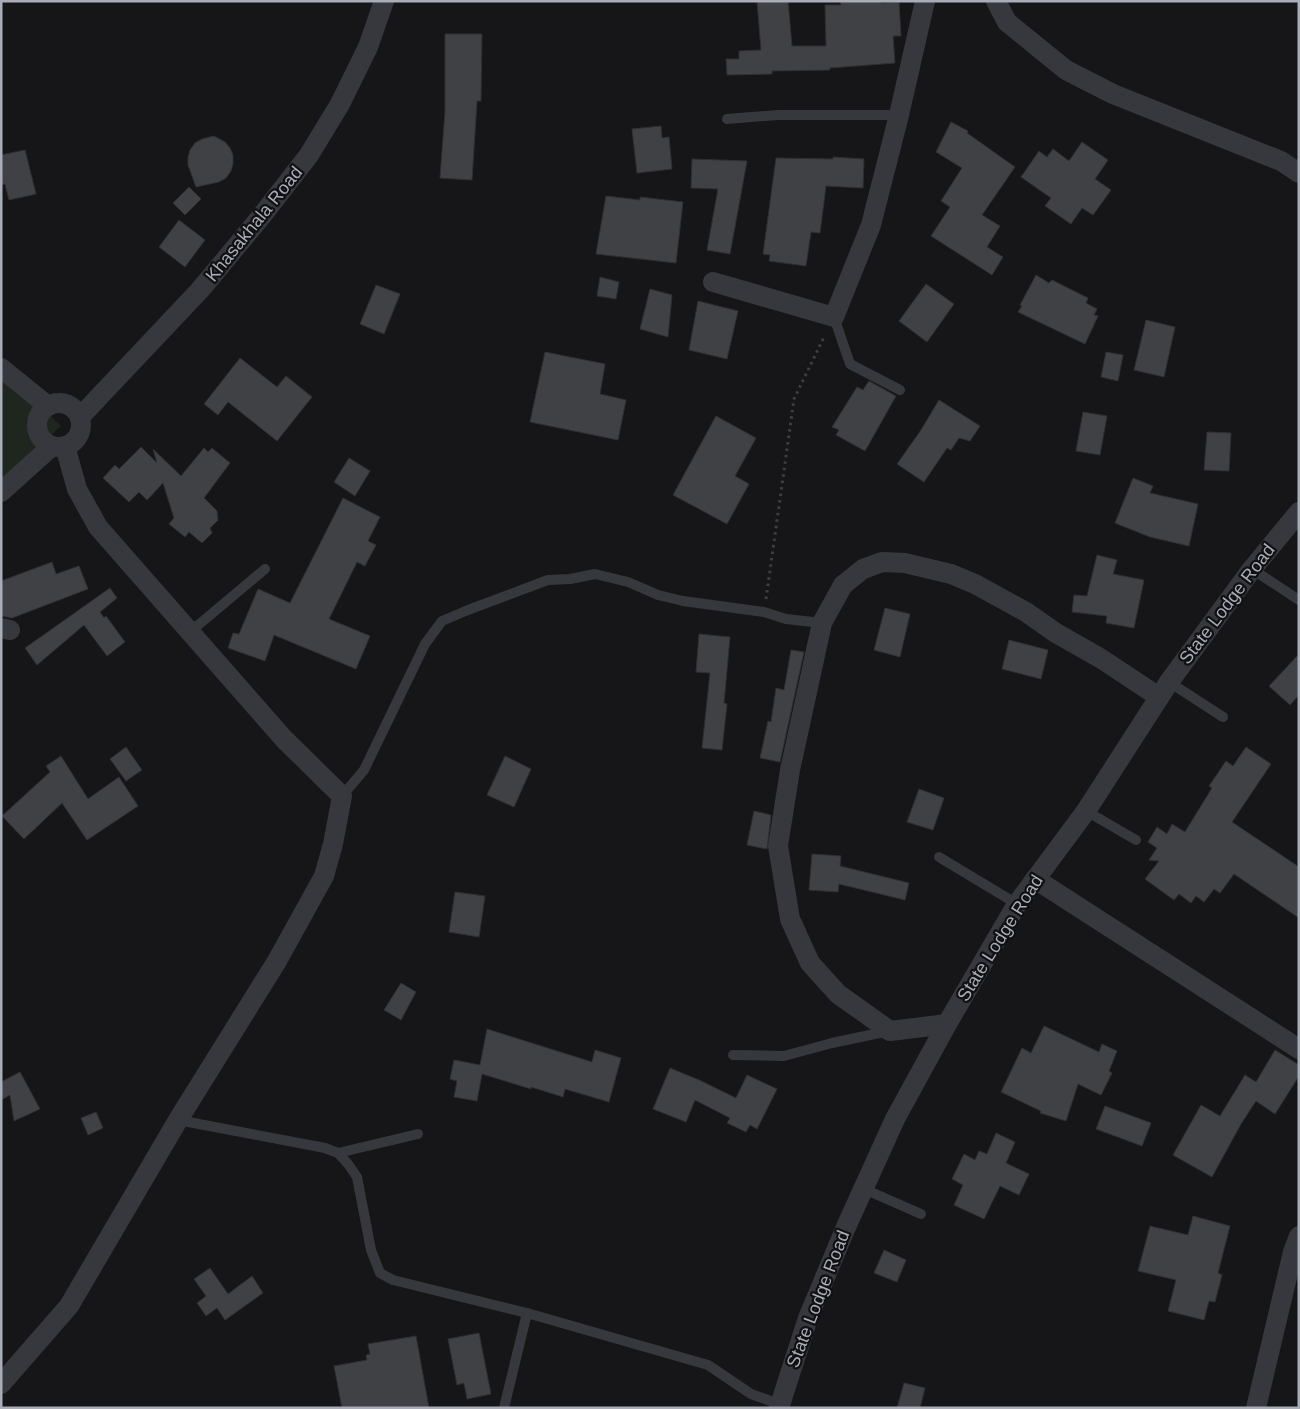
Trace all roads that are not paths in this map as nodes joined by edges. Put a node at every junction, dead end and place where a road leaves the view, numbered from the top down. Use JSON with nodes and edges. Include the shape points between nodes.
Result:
{"nodes":[{"id":1,"x":384,"y":1,"type":"edge"},
{"id":2,"x":925,"y":1,"type":"edge"},
{"id":3,"x":996,"y":1,"type":"edge"},
{"id":4,"x":899,"y":115,"type":"junction"},
{"id":5,"x":728,"y":119,"type":"dead end"},
{"id":6,"x":1299,"y":173,"type":"edge"},
{"id":7,"x":713,"y":282,"type":"dead end"},
{"id":8,"x":834,"y":317,"type":"junction"},
{"id":9,"x":1,"y":368,"type":"edge"},
{"id":10,"x":900,"y":390,"type":"dead end"},
{"id":11,"x":48,"y":406,"type":"junction"},
{"id":12,"x":80,"y":417,"type":"junction"},
{"id":13,"x":59,"y":446,"type":"junction"},
{"id":14,"x":1,"y":492,"type":"edge"},
{"id":15,"x":1299,"y":512,"type":"edge"},
{"id":16,"x":265,"y":568,"type":"dead end"},
{"id":17,"x":1252,"y":569,"type":"junction"},
{"id":18,"x":1299,"y":600,"type":"edge"},
{"id":19,"x":822,"y":623,"type":"junction"},
{"id":20,"x":190,"y":632,"type":"junction"},
{"id":21,"x":1164,"y":689,"type":"junction"},
{"id":22,"x":1223,"y":717,"type":"dead end"},
{"id":23,"x":342,"y":796,"type":"junction"},
{"id":24,"x":1086,"y":811,"type":"junction"},
{"id":25,"x":1136,"y":840,"type":"dead end"},
{"id":26,"x":939,"y":857,"type":"dead end"},
{"id":27,"x":1035,"y":879,"type":"junction"},
{"id":28,"x":1017,"y":904,"type":"junction"},
{"id":29,"x":947,"y":1024,"type":"junction"},
{"id":30,"x":890,"y":1031,"type":"junction"},
{"id":31,"x":1299,"y":1049,"type":"edge"},
{"id":32,"x":734,"y":1055,"type":"dead end"},
{"id":33,"x":178,"y":1120,"type":"junction"},
{"id":34,"x":418,"y":1134,"type":"dead end"},
{"id":35,"x":338,"y":1153,"type":"junction"},
{"id":36,"x":864,"y":1189,"type":"junction"},
{"id":37,"x":921,"y":1214,"type":"dead end"},
{"id":38,"x":1299,"y":1236,"type":"edge"},
{"id":39,"x":527,"y":1313,"type":"junction"},
{"id":40,"x":1,"y":1384,"type":"edge"},
{"id":41,"x":779,"y":1406,"type":"edge"},
{"id":42,"x":504,"y":1408,"type":"edge"},
{"id":43,"x":1256,"y":1408,"type":"edge"}],
"edges":[{"from":1,"to":12,"type":"street","name":"Khasakhala Road","via":[[368,47],[340,104],[309,155],[200,290]]},
{"from":2,"to":4,"type":"street"},
{"from":3,"to":6,"type":"street","via":[[1007,22],[1066,70],[1113,94],[1282,161]]},
{"from":4,"to":5,"type":"lane","via":[[778,115]]},
{"from":4,"to":8,"type":"street","via":[[871,225]]},
{"from":7,"to":8,"type":"street"},
{"from":8,"to":10,"type":"lane","via":[[850,364]]},
{"from":9,"to":11,"type":"street"},
{"from":11,"to":12,"type":"street","via":[[63,403],[76,410]]},
{"from":11,"to":13,"type":"street","via":[[39,416],[38,430],[46,442]]},
{"from":12,"to":13,"type":"street","via":[[77,438],[72,443]]},
{"from":13,"to":14,"type":"street"},
{"from":13,"to":20,"type":"street","via":[[98,527]]},
{"from":15,"to":17,"type":"street","name":"State Lodge Road"},
{"from":16,"to":20,"type":"lane"},
{"from":17,"to":18,"type":"lane"},
{"from":17,"to":21,"type":"street","name":"State Lodge Road"},
{"from":19,"to":21,"type":"street","via":[[843,585],[863,568],[882,562],[905,563],[951,574],[974,584],[1100,658]]},
{"from":19,"to":23,"type":"lane","via":[[658,596],[628,582],[595,574],[548,580],[442,621],[425,644],[364,770]]},
{"from":19,"to":30,"type":"street","via":[[790,770],[779,855],[790,919],[810,964],[838,994]]},
{"from":20,"to":23,"type":"street","via":[[284,738]]},
{"from":21,"to":22,"type":"lane"},
{"from":21,"to":24,"type":"street","name":"State Lodge Road"},
{"from":23,"to":33,"type":"street","via":[[334,844],[324,876],[277,961]]},
{"from":24,"to":25,"type":"lane"},
{"from":24,"to":27,"type":"street","name":"State Lodge Road"},
{"from":26,"to":28,"type":"lane"},
{"from":27,"to":28,"type":"street","name":"State Lodge Road"},
{"from":27,"to":31,"type":"street"},
{"from":28,"to":29,"type":"street","name":"State Lodge Road"},
{"from":29,"to":30,"type":"street"},
{"from":29,"to":36,"type":"street","name":"State Lodge Road","via":[[895,1118]]},
{"from":30,"to":32,"type":"lane","via":[[784,1056]]},
{"from":33,"to":35,"type":"lane"},
{"from":33,"to":40,"type":"street","via":[[69,1306]]},
{"from":34,"to":35,"type":"lane"},
{"from":35,"to":39,"type":"lane","via":[[357,1177],[371,1250],[380,1273],[393,1280]]},
{"from":36,"to":37,"type":"lane"},
{"from":36,"to":41,"type":"street","name":"State Lodge Road","via":[[808,1318]]},
{"from":38,"to":43,"type":"street"},
{"from":39,"to":41,"type":"lane","via":[[708,1365],[751,1394]]},
{"from":39,"to":42,"type":"lane"}]}
